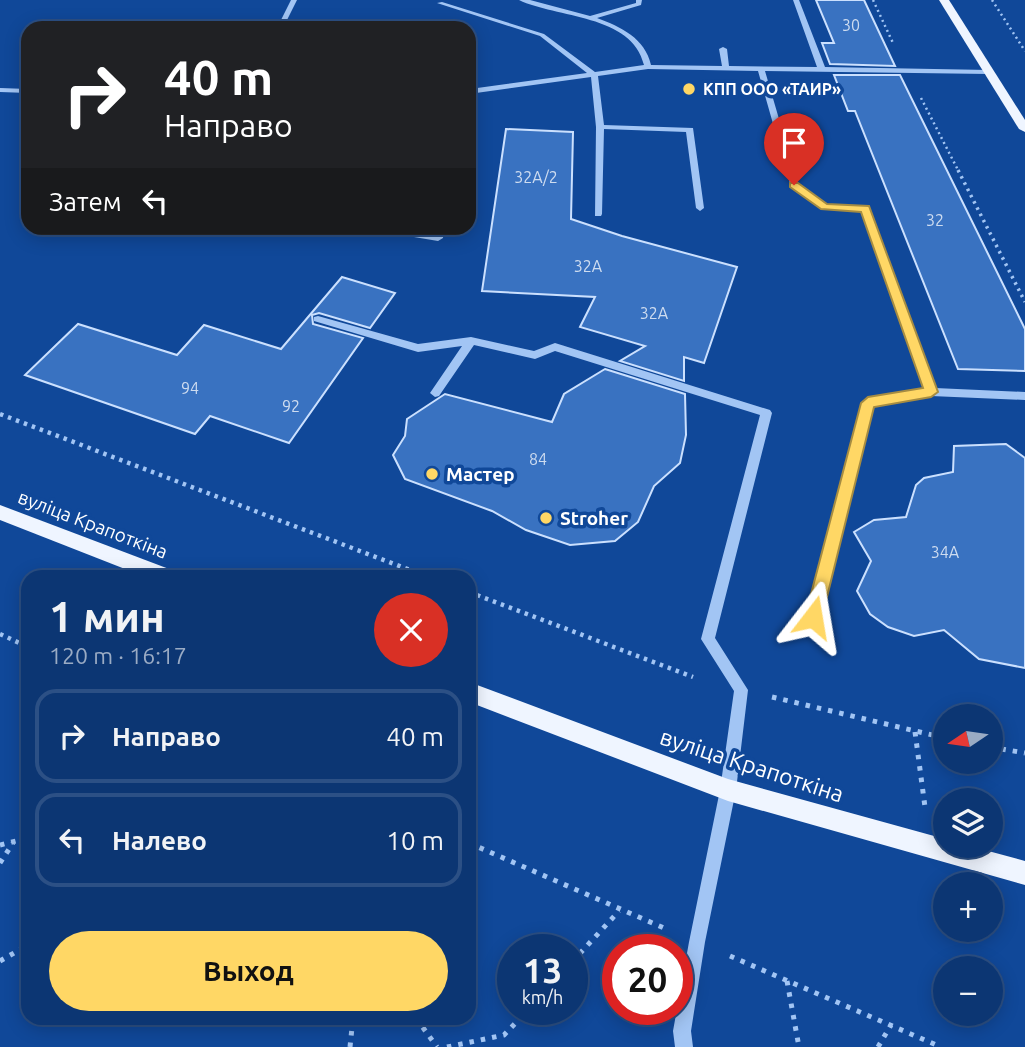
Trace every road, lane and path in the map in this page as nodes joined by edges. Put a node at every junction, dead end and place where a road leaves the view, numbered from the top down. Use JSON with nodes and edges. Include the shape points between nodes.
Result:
{"nodes":[{"id":1,"x":294,"y":0,"type":"edge"},
{"id":2,"x":522,"y":0,"type":"edge"},
{"id":3,"x":639,"y":0,"type":"edge"},
{"id":4,"x":796,"y":0,"type":"edge"},
{"id":5,"x":873,"y":0,"type":"edge"},
{"id":6,"x":944,"y":0,"type":"edge"},
{"id":7,"x":992,"y":0,"type":"edge"},
{"id":8,"x":440,"y":3,"type":"dead end"},
{"id":9,"x":593,"y":17,"type":"junction"},
{"id":10,"x":284,"y":21,"type":"edge"},
{"id":11,"x":723,"y":49,"type":"dead end"},
{"id":12,"x":1025,"y":51,"type":"edge"},
{"id":13,"x":648,"y":67,"type":"junction"},
{"id":14,"x":726,"y":69,"type":"junction"},
{"id":15,"x":761,"y":70,"type":"junction"},
{"id":16,"x":822,"y":70,"type":"junction"},
{"id":17,"x":907,"y":72,"type":"junction"},
{"id":18,"x":989,"y":72,"type":"junction"},
{"id":19,"x":594,"y":75,"type":"junction"},
{"id":20,"x":0,"y":90,"type":"edge"},
{"id":21,"x":21,"y":90,"type":"edge"},
{"id":22,"x":476,"y":91,"type":"edge"},
{"id":23,"x":1019,"y":111,"type":"edge"},
{"id":24,"x":600,"y":127,"type":"junction"},
{"id":25,"x":1025,"y":129,"type":"edge"},
{"id":26,"x":700,"y":208,"type":"dead end"},
{"id":27,"x":598,"y":214,"type":"dead end"},
{"id":28,"x":420,"y":235,"type":"edge"},
{"id":29,"x":439,"y":235,"type":"edge"},
{"id":30,"x":1025,"y":302,"type":"edge"},
{"id":31,"x":318,"y":319,"type":"dead end"},
{"id":32,"x":471,"y":341,"type":"junction"},
{"id":33,"x":931,"y":392,"type":"junction"},
{"id":34,"x":435,"y":393,"type":"dead end"},
{"id":35,"x":1025,"y":396,"type":"edge"},
{"id":36,"x":0,"y":414,"type":"edge"},
{"id":37,"x":0,"y":512,"type":"edge"},
{"id":38,"x":150,"y":570,"type":"edge"},
{"id":39,"x":410,"y":570,"type":"edge"},
{"id":40,"x":813,"y":617,"type":"dead end"},
{"id":41,"x":0,"y":634,"type":"edge"},
{"id":42,"x":21,"y":644,"type":"edge"},
{"id":43,"x":476,"y":695,"type":"edge"},
{"id":44,"x":915,"y":732,"type":"dead end"},
{"id":45,"x":1003,"y":749,"type":"edge"},
{"id":46,"x":1025,"y":753,"type":"edge"},
{"id":47,"x":728,"y":790,"type":"junction"},
{"id":48,"x":21,"y":840,"type":"edge"},
{"id":49,"x":14,"y":841,"type":"junction"},
{"id":50,"x":0,"y":845,"type":"edge"},
{"id":51,"x":930,"y":846,"type":"junction"},
{"id":52,"x":0,"y":863,"type":"edge"},
{"id":53,"x":1025,"y":873,"type":"edge"},
{"id":54,"x":620,"y":911,"type":"dead end"},
{"id":55,"x":588,"y":945,"type":"edge"},
{"id":56,"x":21,"y":949,"type":"edge"},
{"id":57,"x":0,"y":961,"type":"edge"},
{"id":58,"x":787,"y":981,"type":"dead end"},
{"id":59,"x":352,"y":1025,"type":"edge"},
{"id":60,"x":421,"y":1025,"type":"edge"},
{"id":61,"x":514,"y":1025,"type":"edge"},
{"id":62,"x":891,"y":1025,"type":"dead end"},
{"id":63,"x":350,"y":1047,"type":"edge"},
{"id":64,"x":437,"y":1047,"type":"edge"},
{"id":65,"x":447,"y":1047,"type":"edge"},
{"id":66,"x":684,"y":1047,"type":"edge"},
{"id":67,"x":799,"y":1047,"type":"edge"},
{"id":68,"x":878,"y":1047,"type":"edge"}],
"edges":[{"from":1,"to":10,"type":"lane"},
{"from":2,"to":9,"type":"lane"},
{"from":3,"to":9,"type":"lane","via":[[639,4]]},
{"from":4,"to":16,"type":"lane"},
{"from":5,"to":17,"type":"path"},
{"from":6,"to":18,"type":"main road"},
{"from":7,"to":12,"type":"path"},
{"from":8,"to":19,"type":"lane","via":[[542,35]]},
{"from":9,"to":13,"type":"lane","via":[[638,42],[649,58]]},
{"from":11,"to":14,"type":"lane"},
{"from":13,"to":14,"type":"lane"},
{"from":13,"to":19,"type":"lane"},
{"from":14,"to":15,"type":"lane"},
{"from":15,"to":16,"type":"lane"},
{"from":15,"to":33,"type":"lane","via":[[794,185],[825,207],[865,209]]},
{"from":16,"to":17,"type":"lane"},
{"from":17,"to":18,"type":"lane"},
{"from":17,"to":30,"type":"path"},
{"from":18,"to":23,"type":"main road"},
{"from":19,"to":22,"type":"lane"},
{"from":19,"to":24,"type":"lane"},
{"from":20,"to":21,"type":"lane"},
{"from":23,"to":25,"type":"main road"},
{"from":24,"to":26,"type":"lane","via":[[690,130]]},
{"from":24,"to":27,"type":"lane"},
{"from":28,"to":29,"type":"lane"},
{"from":31,"to":32,"type":"lane","via":[[418,348]]},
{"from":32,"to":34,"type":"lane"},
{"from":32,"to":47,"type":"lane","via":[[535,355],[555,347],[766,413],[708,639],[741,690]]},
{"from":33,"to":35,"type":"lane"},
{"from":33,"to":40,"type":"lane","via":[[868,403]]},
{"from":36,"to":39,"type":"path"},
{"from":37,"to":38,"type":"main road","name":"вуліца Крапоткіна"},
{"from":41,"to":42,"type":"path"},
{"from":43,"to":47,"type":"main road","name":"вуліца Крапоткіна"},
{"from":44,"to":51,"type":"path"},
{"from":45,"to":46,"type":"path"},
{"from":47,"to":51,"type":"main road","name":"вуліца Крапоткіна"},
{"from":47,"to":66,"type":"lane","via":[[697,942],[682,1031]]},
{"from":48,"to":49,"type":"path"},
{"from":49,"to":50,"type":"path"},
{"from":49,"to":52,"type":"path"},
{"from":51,"to":53,"type":"main road","name":"вуліца Крапоткіна"},
{"from":54,"to":55,"type":"path"},
{"from":56,"to":57,"type":"path"},
{"from":58,"to":67,"type":"path"},
{"from":59,"to":63,"type":"path"},
{"from":60,"to":64,"type":"path"},
{"from":61,"to":65,"type":"path","via":[[505,1035]]},
{"from":62,"to":68,"type":"path"}]}
